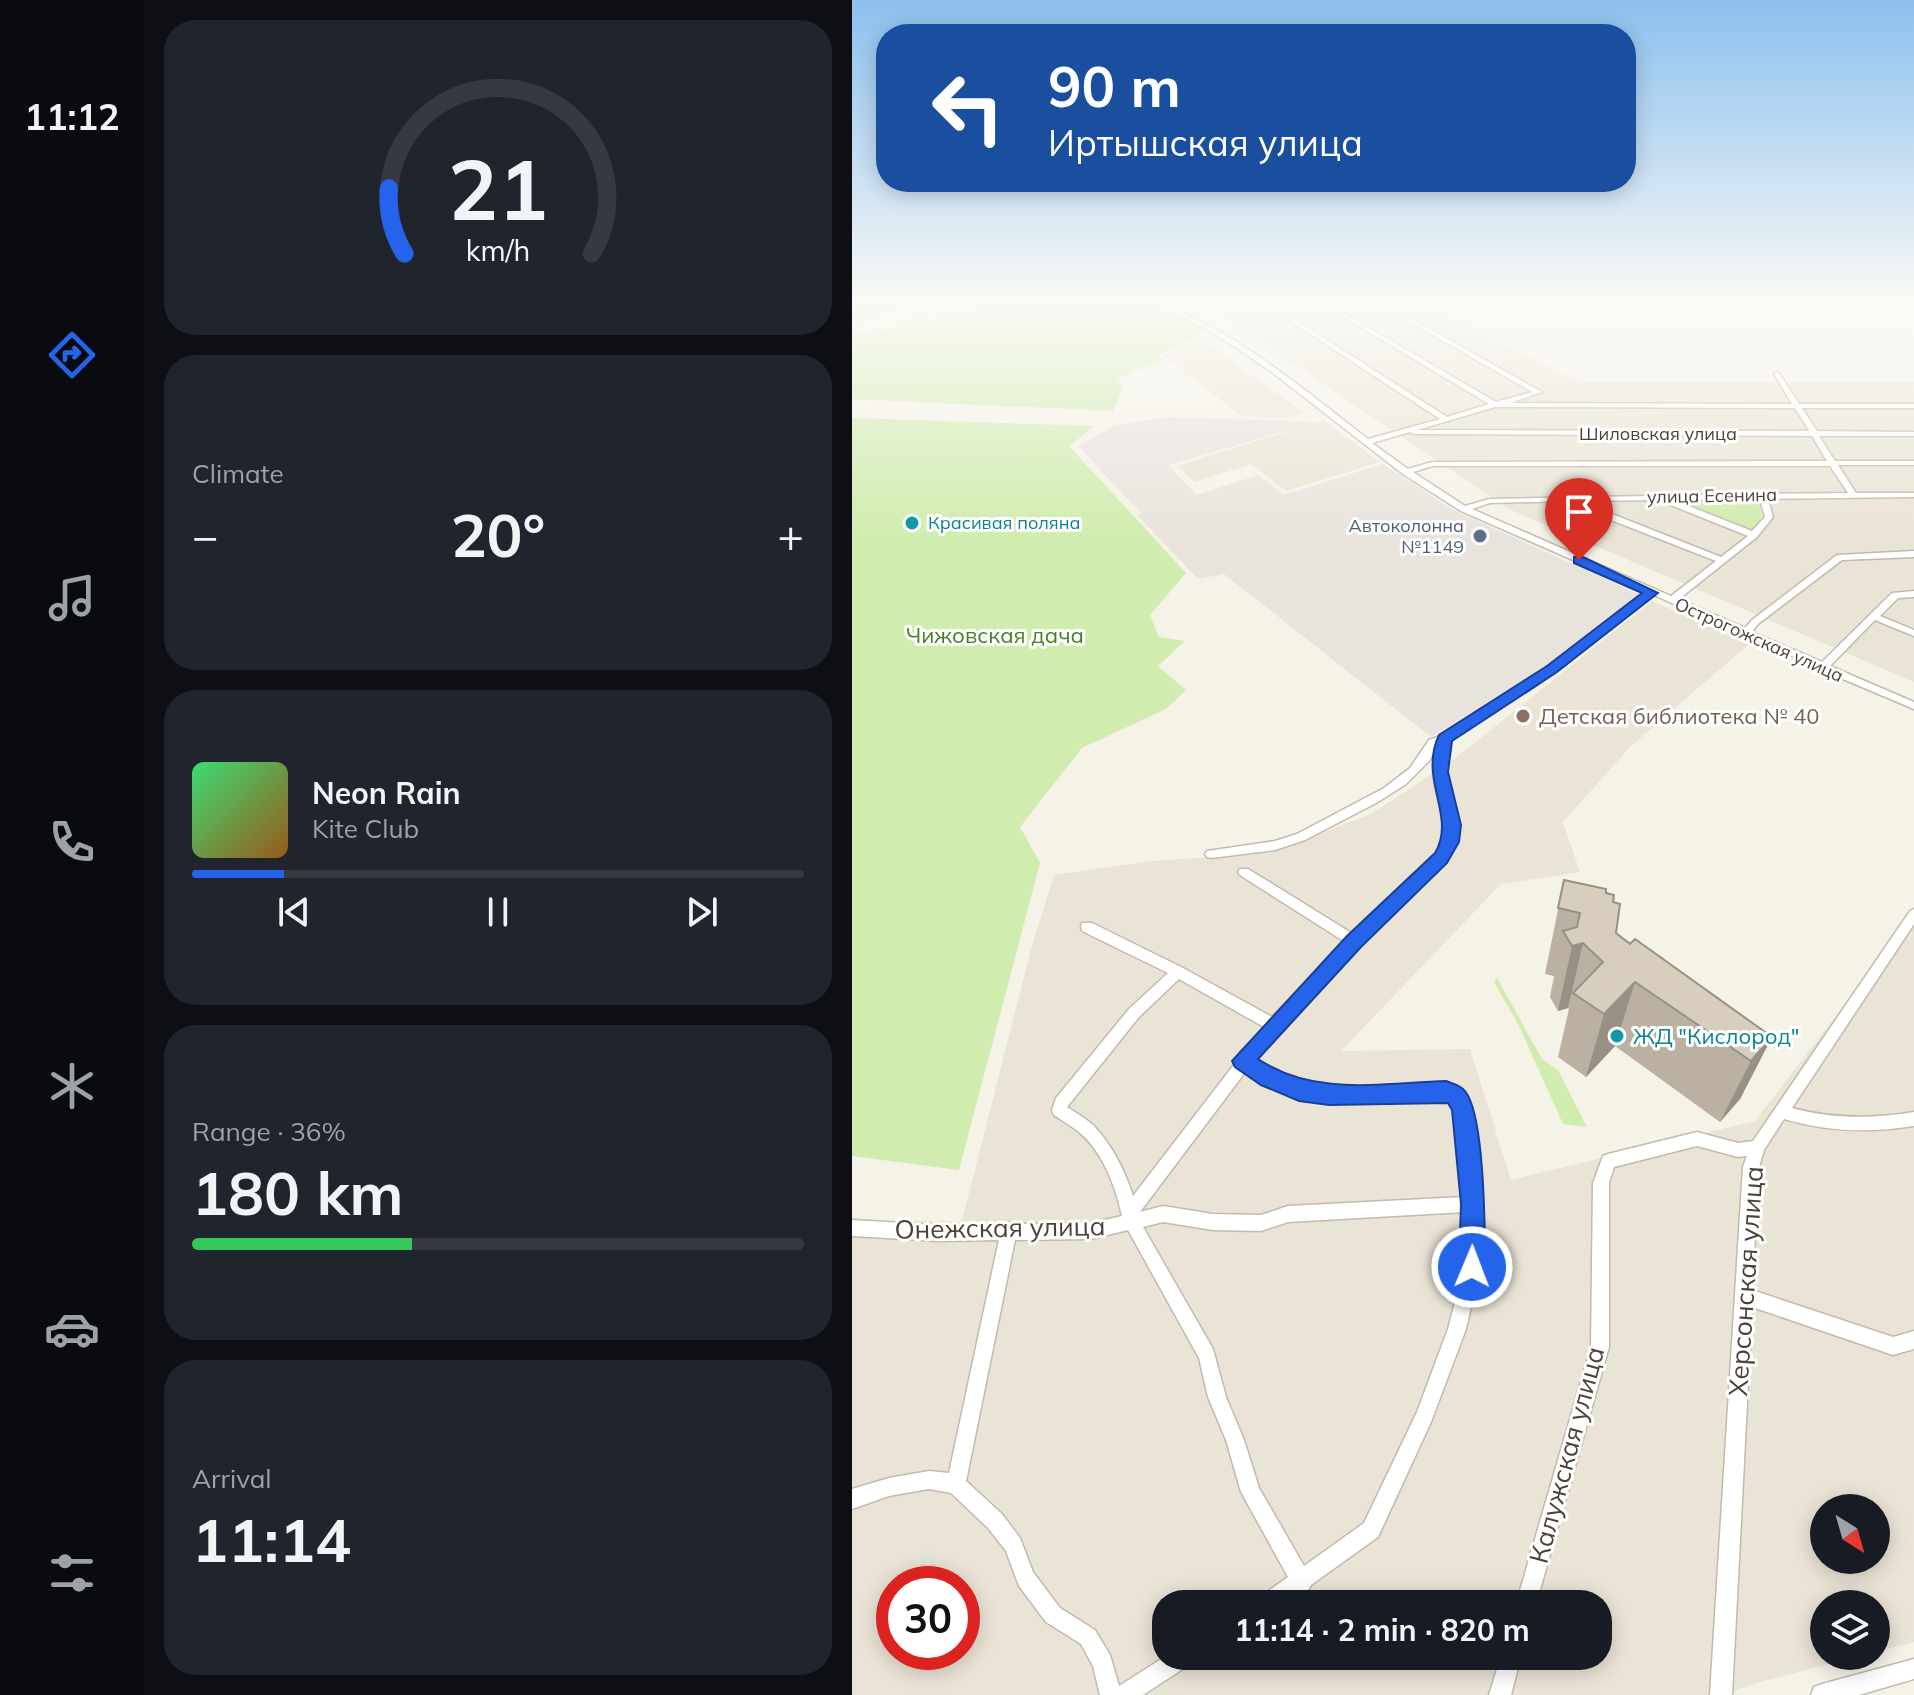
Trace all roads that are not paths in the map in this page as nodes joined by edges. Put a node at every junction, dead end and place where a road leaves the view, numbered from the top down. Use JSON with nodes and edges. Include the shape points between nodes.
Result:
{"nodes":[{"id":1,"x":1284,"y":381,"type":"edge"},
{"id":2,"x":1387,"y":381,"type":"edge"},
{"id":3,"x":1455,"y":381,"type":"edge"},
{"id":4,"x":1519,"y":381,"type":"edge"},
{"id":5,"x":1781,"y":381,"type":"edge"},
{"id":6,"x":1495,"y":405,"type":"junction"},
{"id":7,"x":1797,"y":406,"type":"junction"},
{"id":8,"x":1914,"y":406,"type":"edge"},
{"id":9,"x":1446,"y":419,"type":"junction"},
{"id":10,"x":1403,"y":431,"type":"junction"},
{"id":11,"x":1914,"y":434,"type":"edge"},
{"id":12,"x":1815,"y":435,"type":"junction"},
{"id":13,"x":1367,"y":442,"type":"junction"},
{"id":14,"x":1833,"y":463,"type":"junction"},
{"id":15,"x":1914,"y":463,"type":"edge"},
{"id":16,"x":1406,"y":472,"type":"junction"},
{"id":17,"x":1852,"y":494,"type":"junction"},
{"id":18,"x":1763,"y":495,"type":"junction"},
{"id":19,"x":1914,"y":495,"type":"edge"},
{"id":20,"x":1659,"y":498,"type":"junction"},
{"id":21,"x":1566,"y":499,"type":"junction"},
{"id":22,"x":1464,"y":509,"type":"junction"},
{"id":23,"x":1754,"y":535,"type":"junction"},
{"id":24,"x":1914,"y":554,"type":"edge"},
{"id":25,"x":1722,"y":560,"type":"junction"},
{"id":26,"x":1651,"y":593,"type":"junction"},
{"id":27,"x":1914,"y":594,"type":"edge"},
{"id":28,"x":1671,"y":601,"type":"junction"},
{"id":29,"x":1875,"y":617,"type":"junction"},
{"id":30,"x":1914,"y":633,"type":"edge"},
{"id":31,"x":1745,"y":634,"type":"junction"},
{"id":32,"x":1822,"y":668,"type":"junction"},
{"id":33,"x":1914,"y":706,"type":"edge"},
{"id":34,"x":1445,"y":739,"type":"junction"},
{"id":35,"x":1211,"y":854,"type":"dead end"},
{"id":36,"x":1244,"y":872,"type":"dead end"},
{"id":37,"x":1914,"y":914,"type":"edge"},
{"id":38,"x":1087,"y":927,"type":"dead end"},
{"id":39,"x":1354,"y":941,"type":"junction"},
{"id":40,"x":1178,"y":972,"type":"junction"},
{"id":41,"x":1273,"y":1025,"type":"junction"},
{"id":42,"x":1243,"y":1061,"type":"junction"},
{"id":43,"x":1782,"y":1112,"type":"junction"},
{"id":44,"x":1914,"y":1119,"type":"edge"},
{"id":45,"x":1757,"y":1147,"type":"junction"},
{"id":46,"x":1473,"y":1204,"type":"junction"},
{"id":47,"x":1131,"y":1218,"type":"junction"},
{"id":48,"x":852,"y":1228,"type":"edge"},
{"id":49,"x":1009,"y":1230,"type":"junction"},
{"id":50,"x":1745,"y":1296,"type":"junction"},
{"id":51,"x":1914,"y":1340,"type":"edge"},
{"id":52,"x":956,"y":1484,"type":"junction"},
{"id":53,"x":852,"y":1499,"type":"edge"},
{"id":54,"x":1302,"y":1582,"type":"junction"},
{"id":55,"x":1289,"y":1590,"type":"edge"},
{"id":56,"x":1530,"y":1590,"type":"edge"},
{"id":57,"x":1914,"y":1669,"type":"edge"},
{"id":58,"x":1163,"y":1670,"type":"edge"},
{"id":59,"x":1507,"y":1670,"type":"edge"},
{"id":60,"x":1111,"y":1695,"type":"edge"},
{"id":61,"x":1124,"y":1695,"type":"edge"},
{"id":62,"x":1500,"y":1695,"type":"edge"},
{"id":63,"x":1721,"y":1695,"type":"edge"},
{"id":64,"x":1822,"y":1695,"type":"edge"}],
"edges":[{"from":1,"to":13,"type":"street","name":"Острогожская улица"},
{"from":2,"to":9,"type":"street"},
{"from":3,"to":6,"type":"street"},
{"from":4,"to":6,"type":"street","via":[[1538,392]]},
{"from":5,"to":7,"type":"street"},
{"from":6,"to":7,"type":"street"},
{"from":6,"to":9,"type":"street"},
{"from":7,"to":8,"type":"street"},
{"from":7,"to":12,"type":"street"},
{"from":9,"to":10,"type":"street"},
{"from":10,"to":12,"type":"street","name":"Шиловская улица"},
{"from":10,"to":13,"type":"street"},
{"from":11,"to":12,"type":"street","name":"Шиловская улица"},
{"from":12,"to":14,"type":"street"},
{"from":13,"to":16,"type":"street","name":"Острогожская улица"},
{"from":14,"to":15,"type":"street"},
{"from":14,"to":16,"type":"street","via":[[1432,464]]},
{"from":14,"to":17,"type":"street"},
{"from":16,"to":22,"type":"street","name":"Острогожская улица"},
{"from":17,"to":18,"type":"street","name":"улица Есенина"},
{"from":17,"to":19,"type":"street","name":"улица Есенина"},
{"from":18,"to":20,"type":"street","name":"улица Есенина"},
{"from":18,"to":23,"type":"street","via":[[1769,517]]},
{"from":20,"to":21,"type":"street","name":"улица Есенина"},
{"from":20,"to":23,"type":"street"},
{"from":21,"to":22,"type":"street","name":"улица Есенина","via":[[1489,501]]},
{"from":21,"to":25,"type":"street"},
{"from":22,"to":26,"type":"street","name":"Острогожская улица"},
{"from":23,"to":25,"type":"street"},
{"from":24,"to":31,"type":"street","via":[[1840,557]]},
{"from":25,"to":28,"type":"street"},
{"from":26,"to":28,"type":"street","name":"Острогожская улица"},
{"from":26,"to":34,"type":"street","via":[[1534,682]]},
{"from":27,"to":29,"type":"street","via":[[1895,595]]},
{"from":28,"to":31,"type":"street","name":"Острогожская улица"},
{"from":29,"to":30,"type":"street"},
{"from":29,"to":32,"type":"street"},
{"from":31,"to":32,"type":"street","name":"Острогожская улица"},
{"from":32,"to":33,"type":"street","name":"Острогожская улица"},
{"from":34,"to":35,"type":"street","via":[[1433,743],[1426,759],[1402,784],[1357,811],[1287,843]]},
{"from":34,"to":39,"type":"street","via":[[1439,772],[1452,825],[1450,842],[1441,858]]},
{"from":36,"to":39,"type":"street"},
{"from":37,"to":43,"type":"street","name":"Херсонская улица"},
{"from":38,"to":40,"type":"street"},
{"from":39,"to":41,"type":"street"},
{"from":40,"to":41,"type":"street"},
{"from":40,"to":47,"type":"street","via":[[1134,1013],[1061,1103],[1062,1114],[1087,1129],[1104,1151]]},
{"from":41,"to":42,"type":"street"},
{"from":42,"to":46,"type":"street","via":[[1299,1091],[1446,1091],[1456,1096],[1463,1107]]},
{"from":42,"to":47,"type":"street"},
{"from":43,"to":44,"type":"street","via":[[1823,1124]]},
{"from":43,"to":45,"type":"street","name":"Херсонская улица"},
{"from":45,"to":50,"type":"street","name":"Херсонская улица","via":[[1751,1167]]},
{"from":45,"to":56,"type":"street","name":"Калужская улица","via":[[1738,1150],[1697,1139],[1608,1161],[1601,1183],[1600,1347]]},
{"from":46,"to":47,"type":"street","via":[[1288,1214],[1261,1223],[1163,1214]]},
{"from":46,"to":54,"type":"street","via":[[1472,1267],[1457,1329],[1425,1416],[1371,1530]]},
{"from":47,"to":49,"type":"street","name":"Онежская улица","via":[[1091,1231]]},
{"from":47,"to":54,"type":"street","name":"Онежская улица","via":[[1207,1355],[1251,1492]]},
{"from":48,"to":49,"type":"street","name":"Онежская улица"},
{"from":49,"to":52,"type":"street"},
{"from":50,"to":51,"type":"street","via":[[1893,1346]]},
{"from":50,"to":63,"type":"street","name":"Херсонская улица"},
{"from":52,"to":53,"type":"street","via":[[929,1480]]},
{"from":52,"to":60,"type":"street","via":[[1013,1545],[1026,1579],[1053,1615],[1088,1637],[1103,1662]]},
{"from":54,"to":55,"type":"street"},
{"from":57,"to":64,"type":"street"},
{"from":58,"to":61,"type":"street"},
{"from":59,"to":62,"type":"street"}]}
